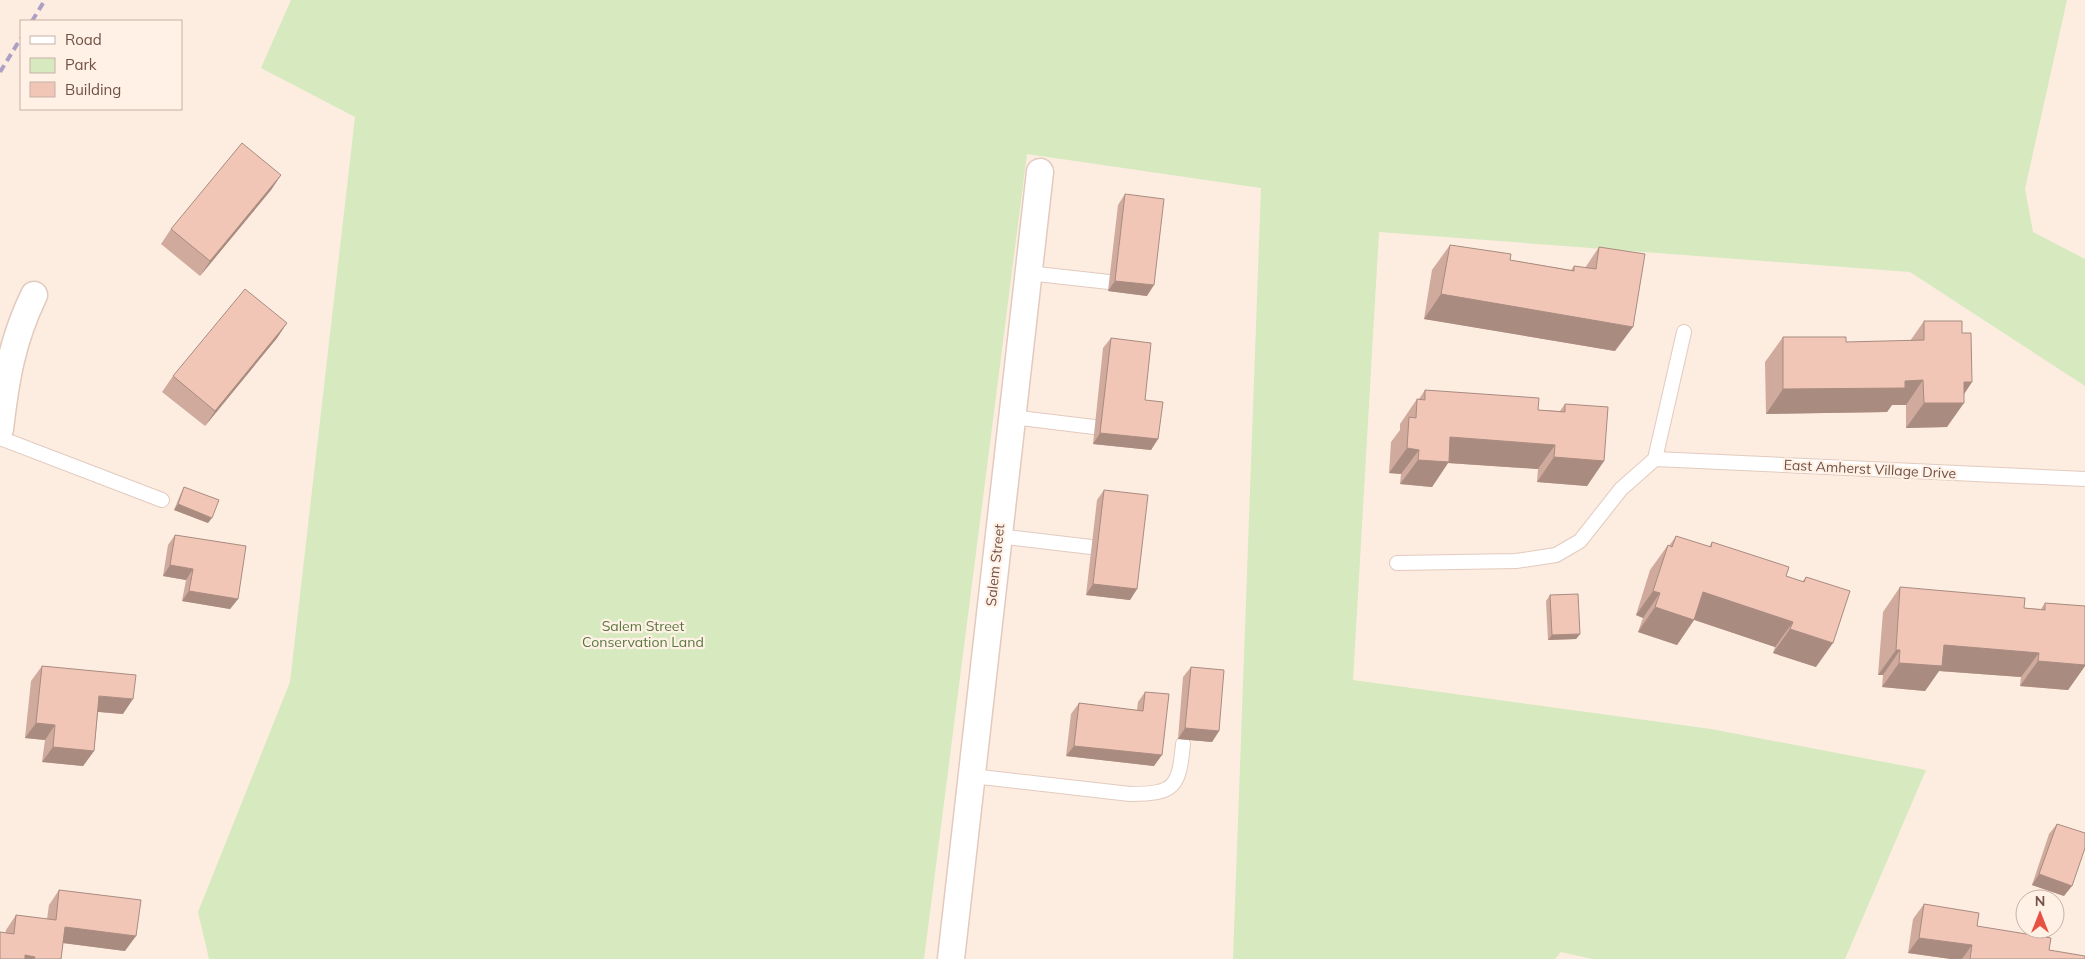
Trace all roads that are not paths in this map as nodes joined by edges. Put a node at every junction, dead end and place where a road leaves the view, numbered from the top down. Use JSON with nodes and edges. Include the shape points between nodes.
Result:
{"nodes":[{"id":1,"x":1040,"y":172,"type":"dead end"},
{"id":2,"x":1028,"y":273,"type":"junction"},
{"id":3,"x":1109,"y":282,"type":"dead end"},
{"id":4,"x":34,"y":295,"type":"dead end"},
{"id":5,"x":1684,"y":332,"type":"dead end"},
{"id":6,"x":1012,"y":417,"type":"junction"},
{"id":7,"x":1094,"y":427,"type":"dead end"},
{"id":8,"x":0,"y":429,"type":"edge"},
{"id":9,"x":0,"y":438,"type":"edge"},
{"id":10,"x":1655,"y":459,"type":"junction"},
{"id":11,"x":2085,"y":479,"type":"edge"},
{"id":12,"x":162,"y":500,"type":"dead end"},
{"id":13,"x":998,"y":536,"type":"junction"},
{"id":14,"x":1091,"y":546,"type":"dead end"},
{"id":15,"x":1398,"y":563,"type":"dead end"},
{"id":16,"x":1184,"y":744,"type":"edge"},
{"id":17,"x":972,"y":776,"type":"junction"},
{"id":18,"x":951,"y":959,"type":"edge"}],
"edges":[{"from":1,"to":2,"type":"street","name":"Salem Street"},
{"from":2,"to":3,"type":"lane"},
{"from":2,"to":6,"type":"street","name":"Salem Street"},
{"from":4,"to":8,"type":"street","via":[[20,324],[12,354]]},
{"from":5,"to":10,"type":"lane"},
{"from":6,"to":7,"type":"lane"},
{"from":6,"to":13,"type":"street","name":"Salem Street"},
{"from":9,"to":12,"type":"lane"},
{"from":10,"to":11,"type":"lane","name":"East Amherst Village Drive"},
{"from":10,"to":15,"type":"lane","via":[[1622,490],[1580,542],[1556,555],[1516,561]]},
{"from":13,"to":14,"type":"lane"},
{"from":13,"to":17,"type":"street","name":"Salem Street"},
{"from":16,"to":17,"type":"lane","via":[[1181,769],[1175,783],[1156,794],[1130,794]]},
{"from":17,"to":18,"type":"street","name":"Salem Street"}]}
